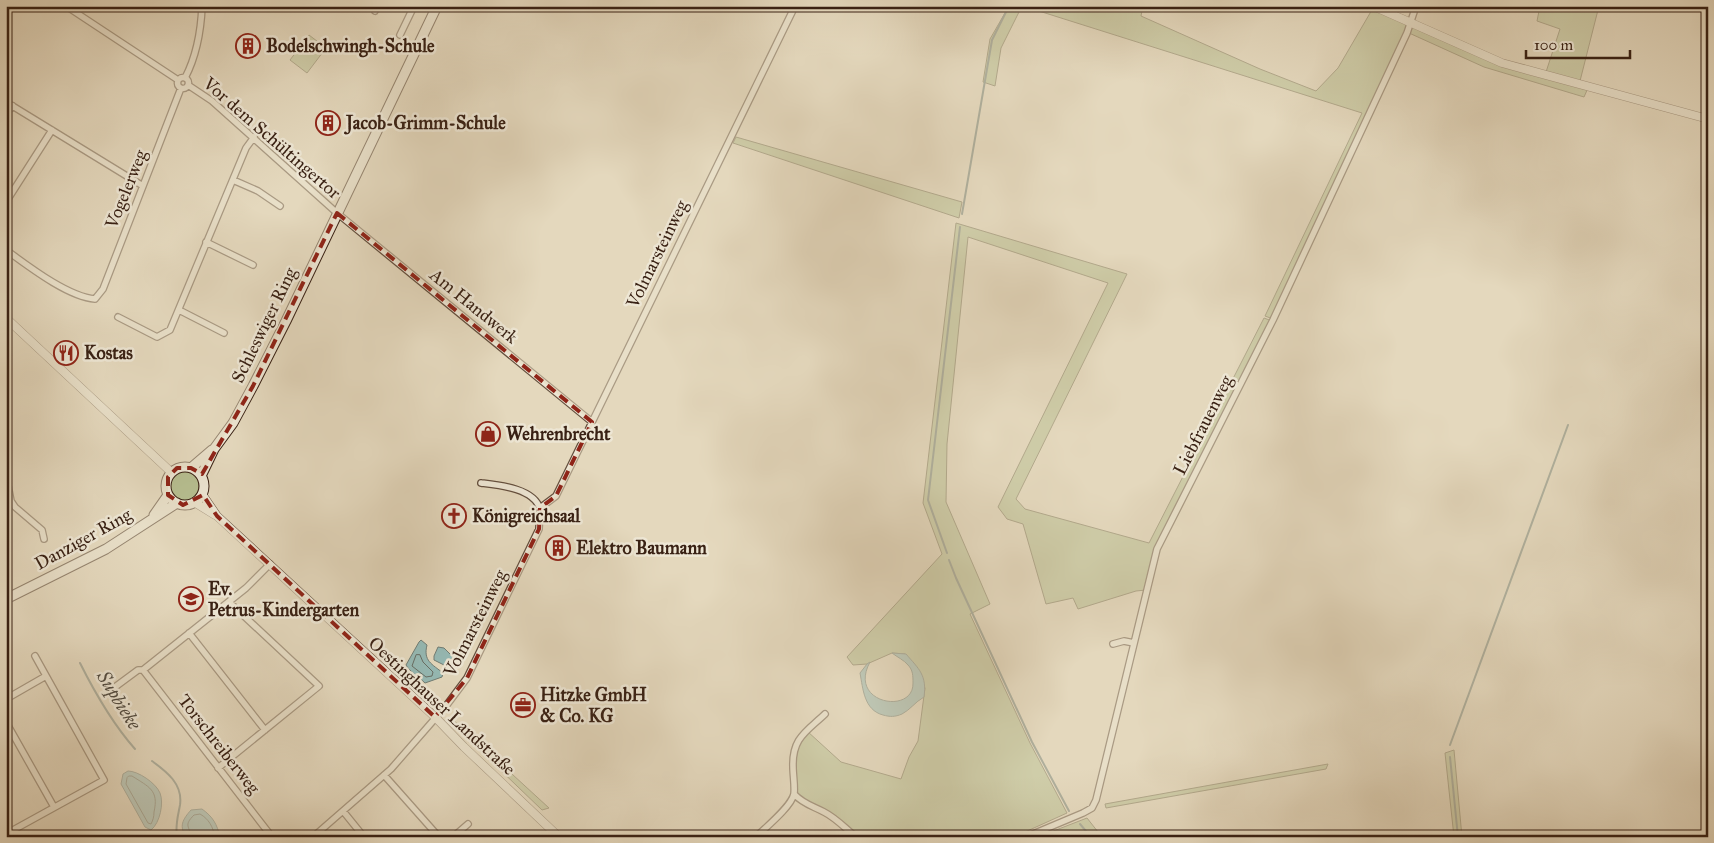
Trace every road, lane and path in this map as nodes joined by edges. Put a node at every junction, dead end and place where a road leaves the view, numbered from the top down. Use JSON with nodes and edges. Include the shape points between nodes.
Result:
{"nodes":[{"id":1,"x":66,"y":6,"type":"edge"},
{"id":2,"x":202,"y":6,"type":"edge"},
{"id":3,"x":414,"y":6,"type":"edge"},
{"id":4,"x":437,"y":6,"type":"edge"},
{"id":5,"x":795,"y":6,"type":"edge"},
{"id":6,"x":1373,"y":6,"type":"edge"},
{"id":7,"x":1416,"y":6,"type":"edge"},
{"id":8,"x":1410,"y":23,"type":"junction"},
{"id":9,"x":400,"y":35,"type":"dead end"},
{"id":10,"x":185,"y":78,"type":"junction"},
{"id":11,"x":178,"y":80,"type":"junction"},
{"id":12,"x":188,"y":85,"type":"junction"},
{"id":13,"x":182,"y":88,"type":"junction"},
{"id":14,"x":6,"y":102,"type":"edge"},
{"id":15,"x":13,"y":106,"type":"junction"},
{"id":16,"x":6,"y":113,"type":"edge"},
{"id":17,"x":1708,"y":119,"type":"edge"},
{"id":18,"x":52,"y":130,"type":"junction"},
{"id":19,"x":254,"y":137,"type":"junction"},
{"id":20,"x":233,"y":180,"type":"junction"},
{"id":21,"x":142,"y":186,"type":"junction"},
{"id":22,"x":6,"y":202,"type":"edge"},
{"id":23,"x":280,"y":206,"type":"dead end"},
{"id":24,"x":337,"y":213,"type":"junction"},
{"id":25,"x":206,"y":242,"type":"junction"},
{"id":26,"x":6,"y":250,"type":"edge"},
{"id":27,"x":252,"y":265,"type":"dead end"},
{"id":28,"x":179,"y":310,"type":"junction"},
{"id":29,"x":118,"y":317,"type":"dead end"},
{"id":30,"x":6,"y":318,"type":"edge"},
{"id":31,"x":224,"y":333,"type":"dead end"},
{"id":32,"x":592,"y":422,"type":"junction"},
{"id":33,"x":214,"y":449,"type":"junction"},
{"id":34,"x":191,"y":468,"type":"junction"},
{"id":35,"x":171,"y":472,"type":"junction"},
{"id":36,"x":6,"y":475,"type":"edge"},
{"id":37,"x":201,"y":476,"type":"junction"},
{"id":38,"x":481,"y":483,"type":"dead end"},
{"id":39,"x":202,"y":494,"type":"junction"},
{"id":40,"x":168,"y":495,"type":"junction"},
{"id":41,"x":194,"y":502,"type":"junction"},
{"id":42,"x":177,"y":503,"type":"junction"},
{"id":43,"x":8,"y":504,"type":"edge"},
{"id":44,"x":540,"y":508,"type":"junction"},
{"id":45,"x":217,"y":516,"type":"junction"},
{"id":46,"x":149,"y":521,"type":"junction"},
{"id":47,"x":44,"y":539,"type":"dead end"},
{"id":48,"x":270,"y":564,"type":"junction"},
{"id":49,"x":6,"y":599,"type":"edge"},
{"id":50,"x":229,"y":602,"type":"junction"},
{"id":51,"x":189,"y":634,"type":"junction"},
{"id":52,"x":1134,"y":643,"type":"junction"},
{"id":53,"x":1113,"y":644,"type":"dead end"},
{"id":54,"x":35,"y":656,"type":"dead end"},
{"id":55,"x":143,"y":670,"type":"junction"},
{"id":56,"x":46,"y":676,"type":"junction"},
{"id":57,"x":115,"y":687,"type":"dead end"},
{"id":58,"x":6,"y":699,"type":"edge"},
{"id":59,"x":825,"y":714,"type":"dead end"},
{"id":60,"x":435,"y":717,"type":"junction"},
{"id":61,"x":6,"y":722,"type":"edge"},
{"id":62,"x":265,"y":730,"type":"junction"},
{"id":63,"x":218,"y":768,"type":"junction"},
{"id":64,"x":384,"y":775,"type":"junction"},
{"id":65,"x":794,"y":794,"type":"junction"},
{"id":66,"x":54,"y":807,"type":"junction"},
{"id":67,"x":343,"y":810,"type":"junction"},
{"id":68,"x":468,"y":824,"type":"dead end"},
{"id":69,"x":6,"y":834,"type":"edge"},
{"id":70,"x":272,"y":837,"type":"edge"},
{"id":71,"x":313,"y":837,"type":"edge"},
{"id":72,"x":364,"y":837,"type":"edge"},
{"id":73,"x":439,"y":837,"type":"edge"},
{"id":74,"x":453,"y":837,"type":"edge"},
{"id":75,"x":559,"y":837,"type":"edge"},
{"id":76,"x":756,"y":837,"type":"edge"},
{"id":77,"x":856,"y":837,"type":"edge"},
{"id":78,"x":1026,"y":837,"type":"edge"}],
"edges":[{"from":1,"to":11,"type":"street","name":"Vor dem Schültingertor"},
{"from":2,"to":10,"type":"street","via":[[200,33]]},
{"from":3,"to":9,"type":"street"},
{"from":4,"to":24,"type":"main road","name":"Schleswiger Ring"},
{"from":5,"to":32,"type":"street","name":"Volmarsteinweg"},
{"from":6,"to":8,"type":"street"},
{"from":7,"to":8,"type":"street","name":"Liebfrauenweg"},
{"from":8,"to":17,"type":"street","via":[[1511,66]]},
{"from":8,"to":52,"type":"street","name":"Liebfrauenweg","via":[[1273,320],[1157,549]]},
{"from":10,"to":11,"type":"street"},
{"from":10,"to":12,"type":"street"},
{"from":11,"to":13,"type":"street"},
{"from":12,"to":13,"type":"street"},
{"from":12,"to":19,"type":"street","name":"Vor dem Schültingertor"},
{"from":13,"to":21,"type":"street","name":"Vogelerweg"},
{"from":14,"to":15,"type":"street"},
{"from":15,"to":16,"type":"street"},
{"from":15,"to":18,"type":"street"},
{"from":18,"to":21,"type":"street"},
{"from":18,"to":22,"type":"street"},
{"from":19,"to":20,"type":"street"},
{"from":19,"to":24,"type":"street","name":"Vor dem Schültingertor"},
{"from":20,"to":23,"type":"street"},
{"from":20,"to":25,"type":"street"},
{"from":21,"to":26,"type":"street","name":"Vogelerweg","via":[[103,289],[95,299],[84,298],[36,272]]},
{"from":24,"to":32,"type":"street","name":"Am Handwerk"},
{"from":24,"to":33,"type":"main road","name":"Schleswiger Ring","via":[[254,386]]},
{"from":25,"to":27,"type":"street"},
{"from":25,"to":28,"type":"street"},
{"from":28,"to":29,"type":"street","via":[[170,330],[157,337]]},
{"from":28,"to":31,"type":"street"},
{"from":30,"to":35,"type":"street"},
{"from":32,"to":44,"type":"street","name":"Volmarsteinweg","via":[[556,496]]},
{"from":33,"to":34,"type":"main road","name":"Schleswiger Ring"},
{"from":33,"to":37,"type":"main road","name":"Schleswiger Ring"},
{"from":34,"to":35,"type":"main road","via":[[184,466]]},
{"from":34,"to":37,"type":"main road"},
{"from":35,"to":40,"type":"main road","via":[[166,483]]},
{"from":36,"to":43,"type":"street"},
{"from":37,"to":39,"type":"main road","via":[[204,482]]},
{"from":38,"to":44,"type":"street","via":[[506,486],[527,494]]},
{"from":39,"to":41,"type":"main road"},
{"from":39,"to":45,"type":"street","name":"Oestinghauser Landstraße"},
{"from":40,"to":42,"type":"main road"},
{"from":40,"to":46,"type":"main road","name":"Danziger Ring"},
{"from":41,"to":42,"type":"main road"},
{"from":41,"to":45,"type":"street","name":"Oestinghauser Landstraße"},
{"from":42,"to":46,"type":"main road","name":"Danziger Ring"},
{"from":43,"to":47,"type":"street","via":[[42,530]]},
{"from":44,"to":60,"type":"street","name":"Volmarsteinweg","via":[[539,528],[467,678]]},
{"from":45,"to":48,"type":"street","name":"Oestinghauser Landstraße"},
{"from":46,"to":49,"type":"main road","name":"Danziger Ring","via":[[106,549]]},
{"from":48,"to":50,"type":"street"},
{"from":48,"to":60,"type":"street","name":"Oestinghauser Landstraße"},
{"from":50,"to":51,"type":"street"},
{"from":50,"to":62,"type":"street","via":[[319,686]]},
{"from":51,"to":55,"type":"street"},
{"from":51,"to":62,"type":"street"},
{"from":52,"to":53,"type":"street"},
{"from":52,"to":78,"type":"street","name":"Liebfrauenweg","via":[[1092,808]]},
{"from":54,"to":56,"type":"street"},
{"from":55,"to":57,"type":"street","via":[[138,670]]},
{"from":55,"to":63,"type":"street","name":"Torschreiberweg"},
{"from":56,"to":58,"type":"street"},
{"from":56,"to":66,"type":"street","via":[[104,780]]},
{"from":59,"to":65,"type":"street","via":[[796,744],[793,754]]},
{"from":60,"to":64,"type":"street","name":"Volmarsteinweg"},
{"from":60,"to":75,"type":"street","name":"Oestinghauser Landstraße"},
{"from":61,"to":66,"type":"street"},
{"from":62,"to":63,"type":"street"},
{"from":63,"to":70,"type":"street","name":"Torschreiberweg"},
{"from":64,"to":67,"type":"street","name":"Volmarsteinweg"},
{"from":64,"to":73,"type":"street"},
{"from":65,"to":76,"type":"street"},
{"from":65,"to":77,"type":"street","via":[[809,806],[825,812]]},
{"from":66,"to":69,"type":"street"},
{"from":67,"to":71,"type":"street","name":"Volmarsteinweg"},
{"from":67,"to":72,"type":"street"},
{"from":68,"to":74,"type":"street"}]}
